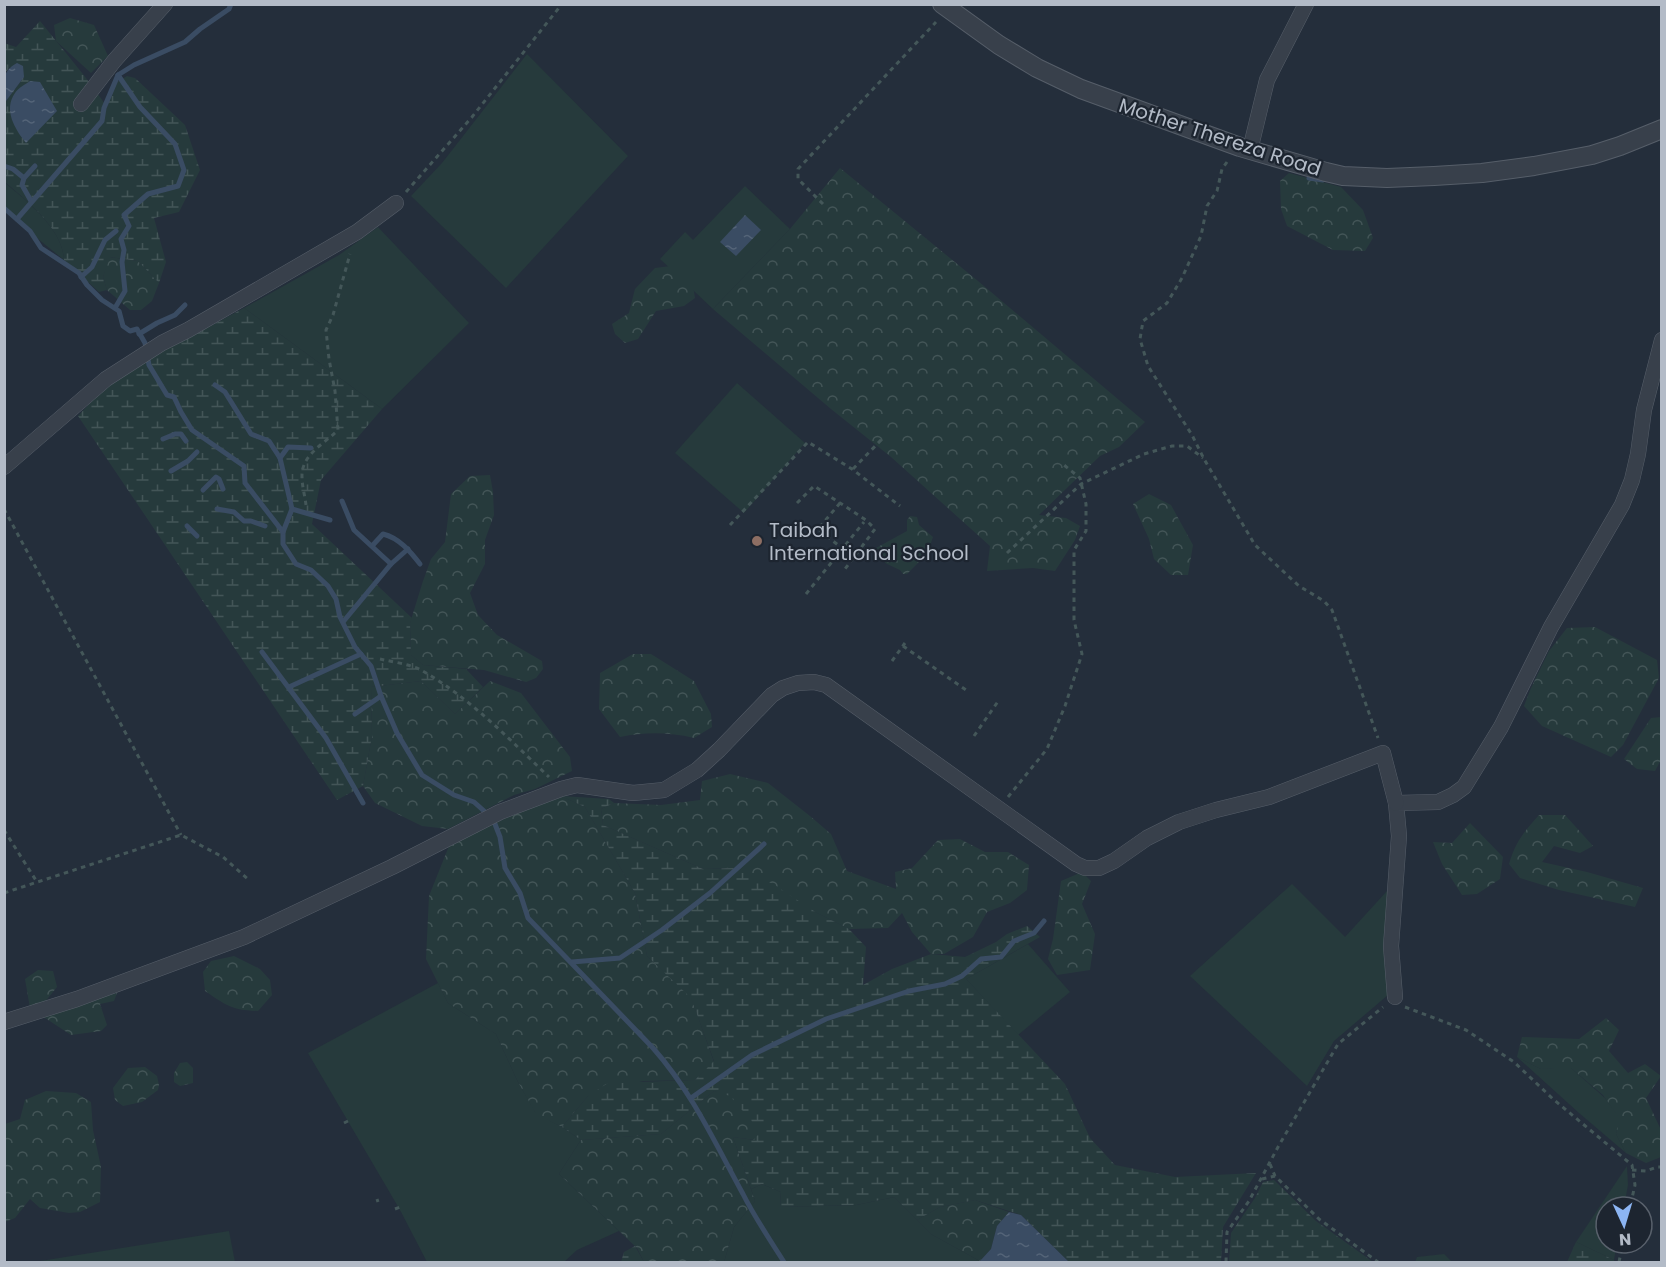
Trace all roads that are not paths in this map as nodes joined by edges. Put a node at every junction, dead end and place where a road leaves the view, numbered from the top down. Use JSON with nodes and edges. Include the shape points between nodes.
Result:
{"nodes":[{"id":1,"x":165,"y":4,"type":"edge"},
{"id":2,"x":1306,"y":4,"type":"edge"},
{"id":3,"x":945,"y":7,"type":"edge"},
{"id":4,"x":81,"y":104,"type":"dead end"},
{"id":5,"x":1662,"y":129,"type":"edge"},
{"id":6,"x":1245,"y":149,"type":"junction"},
{"id":7,"x":396,"y":203,"type":"road end"},
{"id":8,"x":1662,"y":340,"type":"edge"},
{"id":9,"x":4,"y":466,"type":"edge"},
{"id":10,"x":1396,"y":803,"type":"junction"},
{"id":11,"x":1395,"y":997,"type":"road end"},
{"id":12,"x":4,"y":1022,"type":"edge"}],
"edges":[{"from":1,"to":4,"type":"street"},
{"from":2,"to":6,"type":"street","via":[[1267,80]]},
{"from":3,"to":6,"type":"street","name":"Mother Thereza Road","via":[[999,45],[1081,89]]},
{"from":5,"to":6,"type":"street","name":"Mother Thereza Road","via":[[1592,155],[1482,173],[1434,176],[1343,176]]},
{"from":7,"to":9,"type":"street","via":[[357,232],[106,379]]},
{"from":8,"to":10,"type":"street","via":[[1632,480],[1622,505],[1551,627],[1501,727],[1464,787],[1453,795],[1438,802]]},
{"from":10,"to":11,"type":"street","via":[[1399,836],[1391,946]]},
{"from":10,"to":12,"type":"street","via":[[1383,753],[1269,797],[1179,822],[1114,861],[1099,868],[1084,868],[826,685],[798,682],[772,695],[697,770],[664,790],[633,793],[577,785],[561,789],[500,812],[244,937]]}]}
